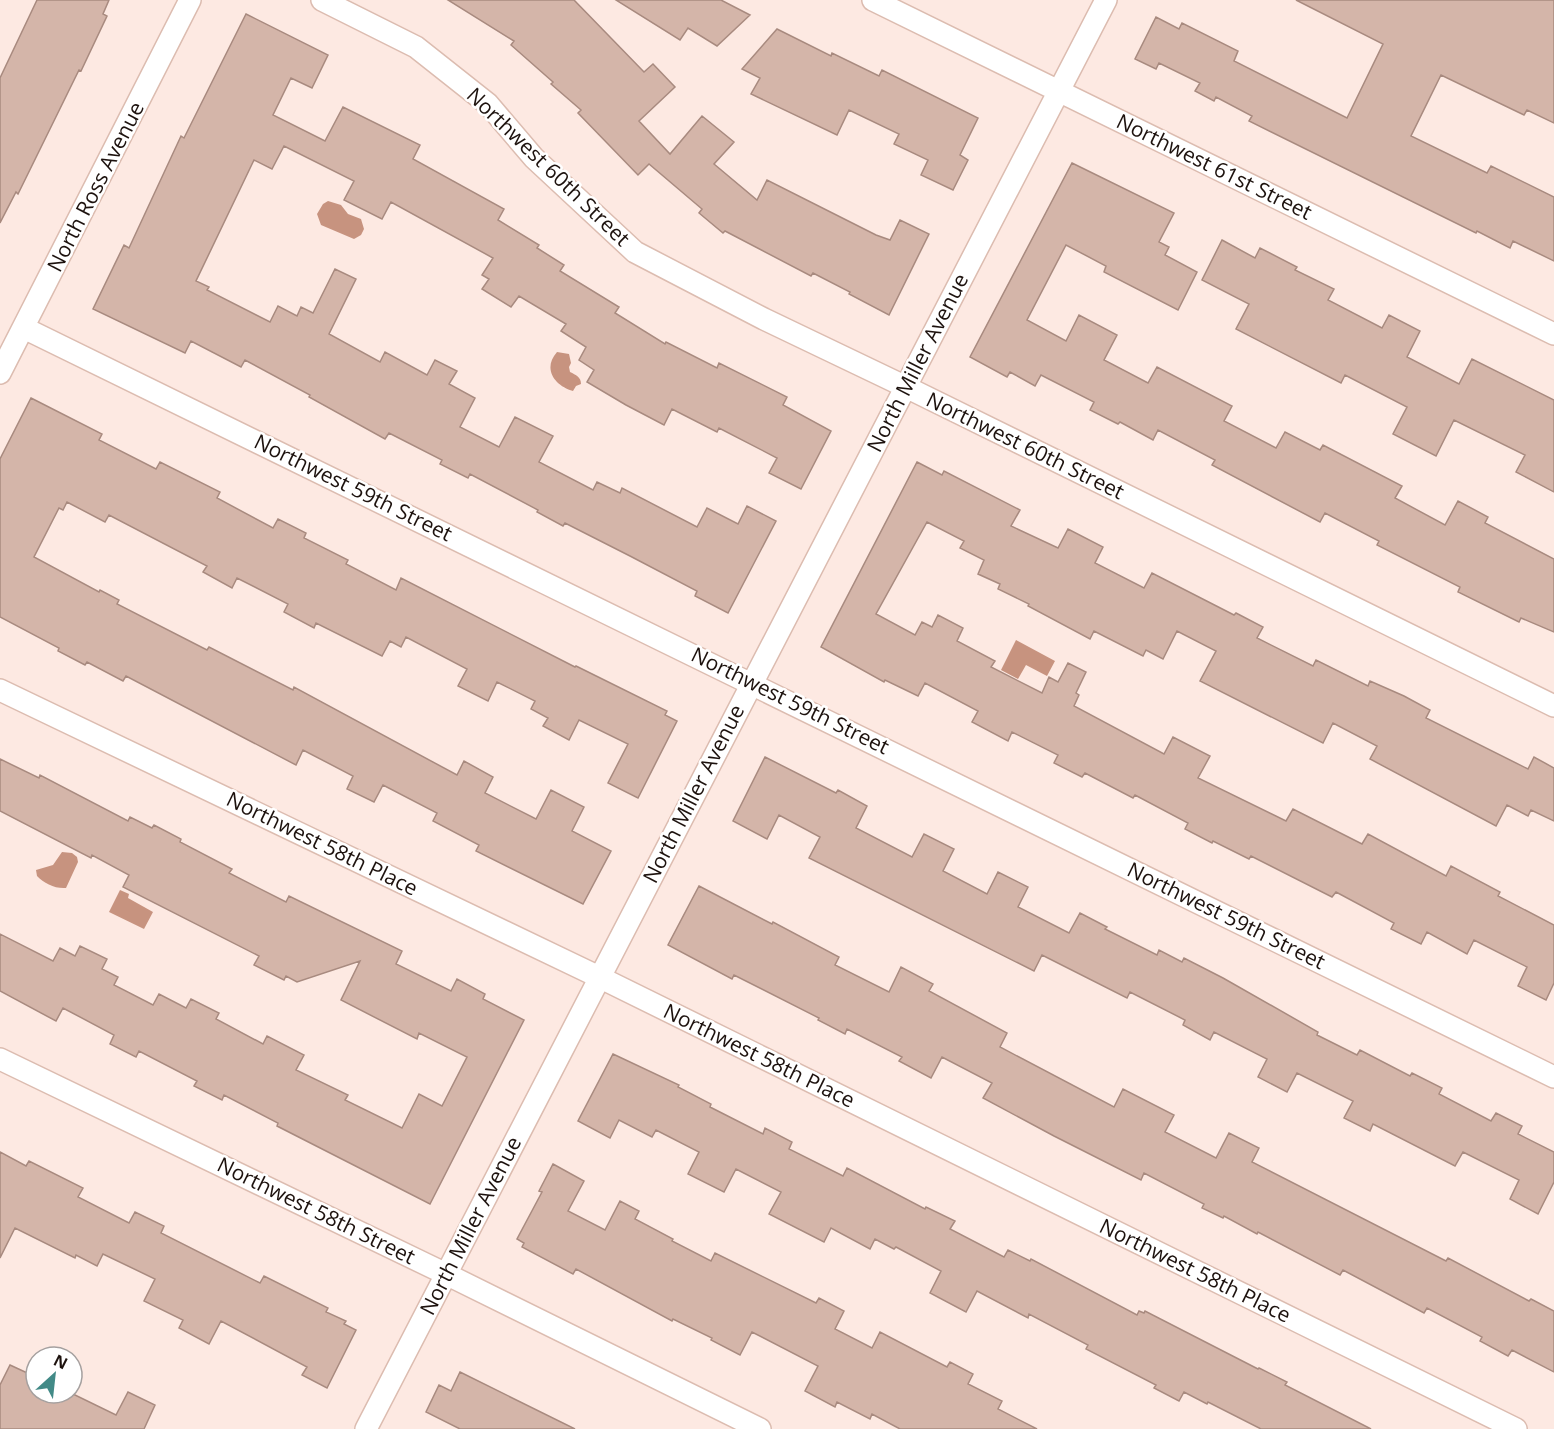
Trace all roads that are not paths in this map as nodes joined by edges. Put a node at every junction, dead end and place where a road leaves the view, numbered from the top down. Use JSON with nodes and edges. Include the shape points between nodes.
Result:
{"nodes":[{"id":1,"x":190,"y":0,"type":"edge"},
{"id":2,"x":322,"y":0,"type":"edge"},
{"id":3,"x":873,"y":0,"type":"edge"},
{"id":4,"x":1106,"y":0,"type":"edge"},
{"id":5,"x":1058,"y":90,"type":"junction"},
{"id":6,"x":24,"y":328,"type":"junction"},
{"id":7,"x":1554,"y":334,"type":"edge"},
{"id":8,"x":0,"y":373,"type":"edge"},
{"id":9,"x":906,"y":387,"type":"junction"},
{"id":10,"x":752,"y":682,"type":"junction"},
{"id":11,"x":0,"y":690,"type":"edge"},
{"id":12,"x":1554,"y":706,"type":"edge"},
{"id":13,"x":599,"y":978,"type":"junction"},
{"id":14,"x":0,"y":1059,"type":"edge"},
{"id":15,"x":1554,"y":1077,"type":"edge"},
{"id":16,"x":446,"y":1274,"type":"junction"},
{"id":17,"x":366,"y":1429,"type":"edge"},
{"id":18,"x":760,"y":1429,"type":"edge"},
{"id":19,"x":1516,"y":1429,"type":"edge"}],
"edges":[{"from":1,"to":6,"type":"street","name":"North Ross Avenue"},
{"from":2,"to":9,"type":"street","name":"Northwest 60th Street","via":[[416,47],[488,104],[534,158],[635,252]]},
{"from":3,"to":5,"type":"street","name":"Northwest 61st Street"},
{"from":4,"to":5,"type":"street","name":"North Miller Avenue"},
{"from":5,"to":7,"type":"street","name":"Northwest 61st Street"},
{"from":5,"to":9,"type":"street","name":"North Miller Avenue"},
{"from":6,"to":8,"type":"street","name":"North Ross Avenue"},
{"from":6,"to":10,"type":"street","name":"Northwest 59th Street"},
{"from":9,"to":10,"type":"street","name":"North Miller Avenue"},
{"from":9,"to":12,"type":"street","name":"Northwest 60th Street"},
{"from":10,"to":13,"type":"street","name":"North Miller Avenue"},
{"from":10,"to":15,"type":"street","name":"Northwest 59th Street"},
{"from":11,"to":13,"type":"street","name":"Northwest 58th Place"},
{"from":13,"to":16,"type":"street","name":"North Miller Avenue"},
{"from":13,"to":19,"type":"street","name":"Northwest 58th Place"},
{"from":14,"to":16,"type":"street","name":"Northwest 58th Street"},
{"from":16,"to":17,"type":"street","name":"North Miller Avenue"},
{"from":16,"to":18,"type":"street","name":"Northwest 58th Street"}]}
